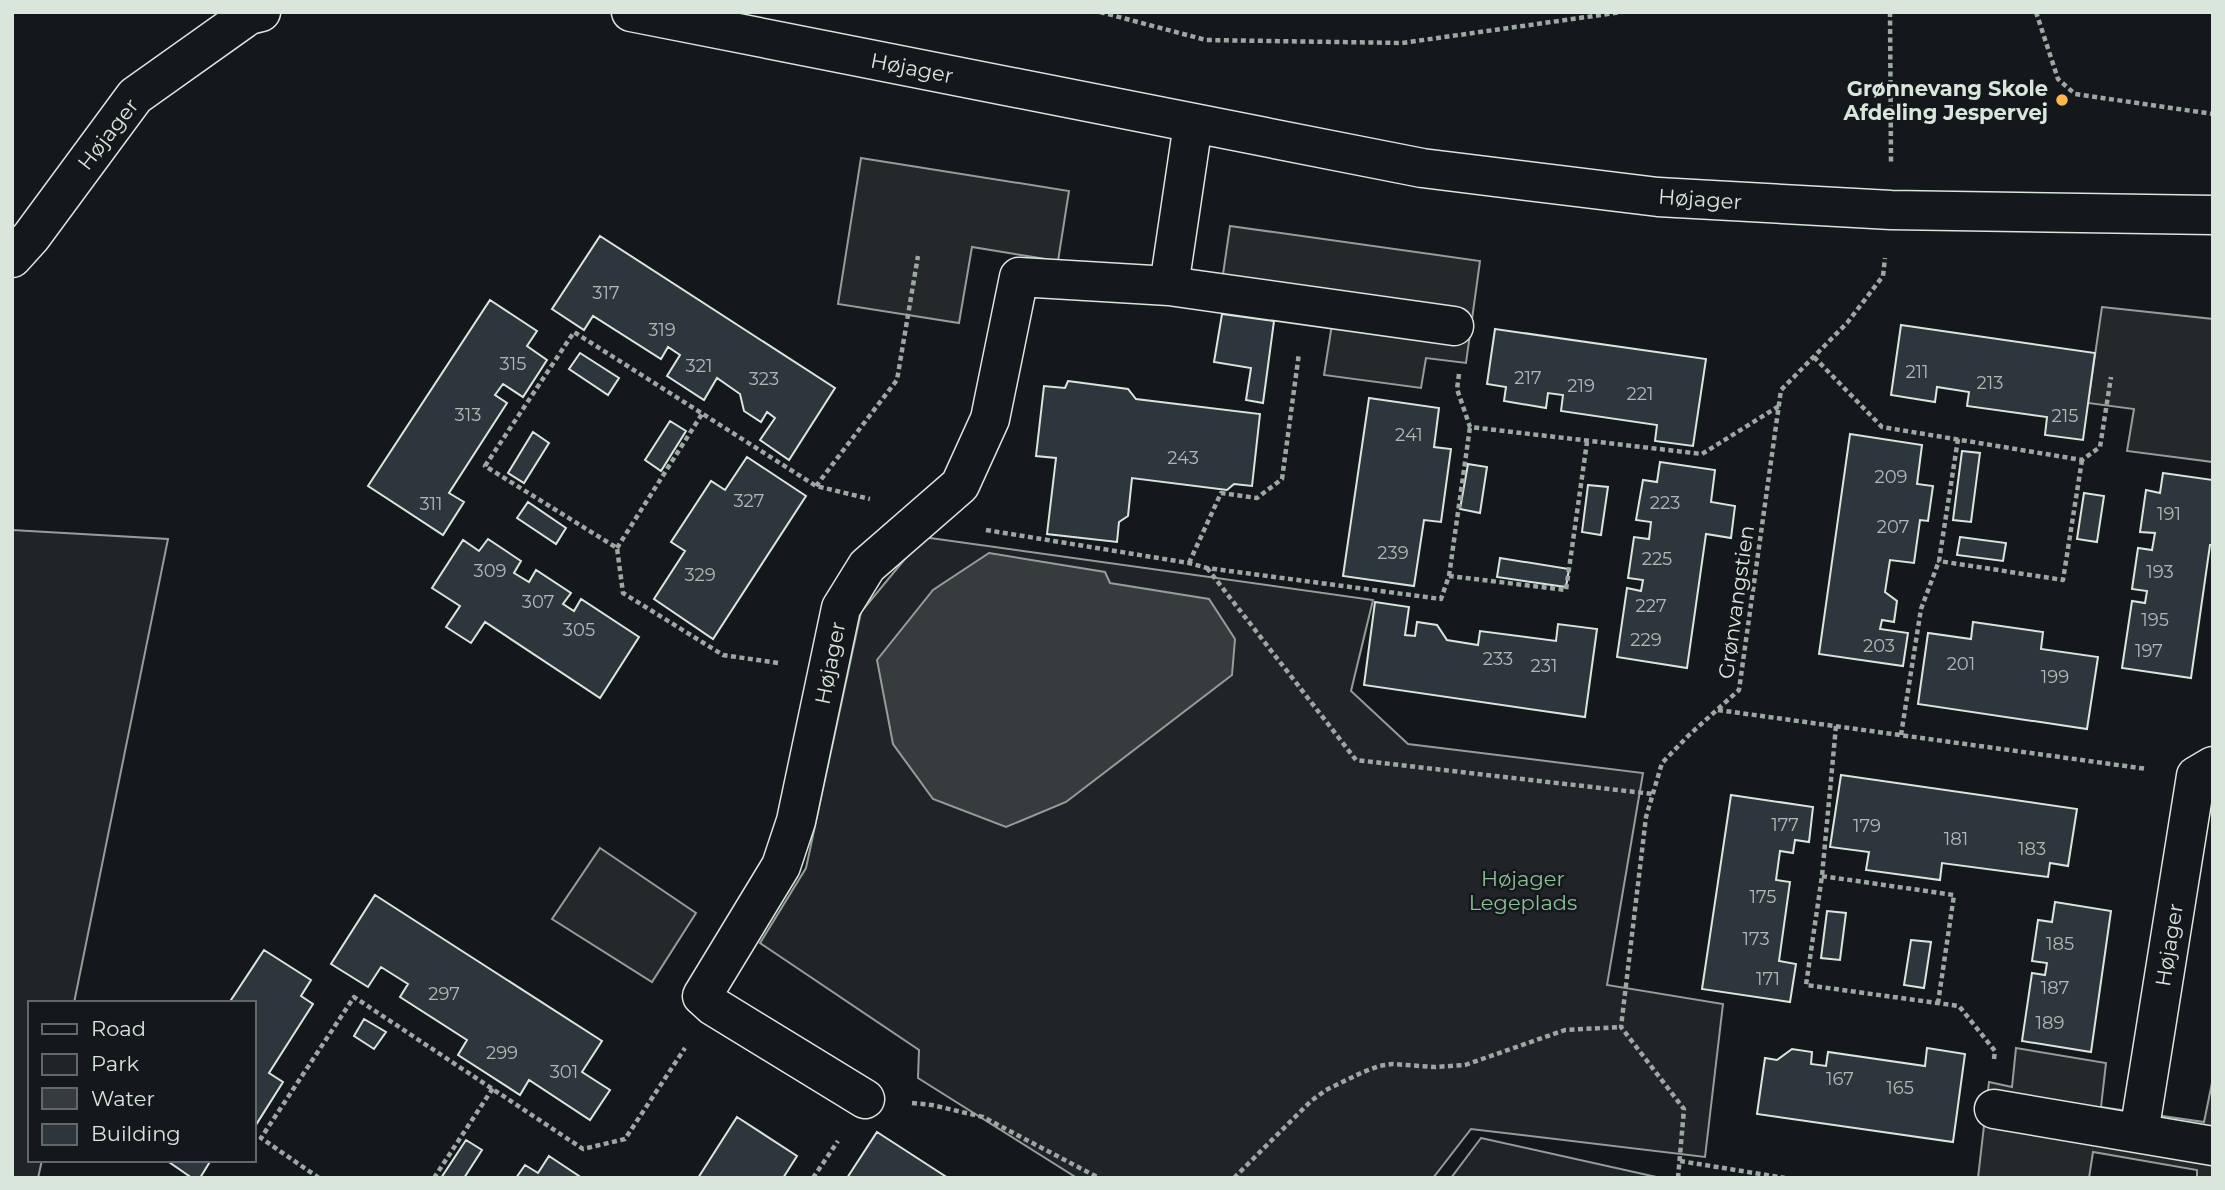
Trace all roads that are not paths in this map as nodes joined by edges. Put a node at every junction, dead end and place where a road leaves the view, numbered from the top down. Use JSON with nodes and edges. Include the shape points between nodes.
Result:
{"nodes":[{"id":1,"x":261,"y":12,"type":"edge"},
{"id":2,"x":631,"y":12,"type":"edge"},
{"id":3,"x":1193,"y":124,"type":"junction"},
{"id":4,"x":2213,"y":215,"type":"edge"},
{"id":5,"x":12,"y":258,"type":"edge"},
{"id":6,"x":1169,"y":286,"type":"junction"},
{"id":7,"x":1454,"y":326,"type":"road end"},
{"id":8,"x":2204,"y":771,"type":"edge"},
{"id":9,"x":865,"y":1100,"type":"road end"},
{"id":10,"x":1993,"y":1109,"type":"road end"},
{"id":11,"x":2140,"y":1133,"type":"junction"},
{"id":12,"x":2213,"y":1146,"type":"edge"}],
"edges":[{"from":1,"to":5,"type":"street","name":"Højager","via":[[135,96]]},
{"from":2,"to":3,"type":"street","name":"Højager"},
{"from":3,"to":4,"type":"street","name":"Højager","via":[[1422,168],[1658,197],[1891,210]]},
{"from":3,"to":6,"type":"street"},
{"from":6,"to":7,"type":"street","name":"Højager"},
{"from":6,"to":9,"type":"street","name":"Højager","via":[[1020,277],[990,419],[960,485],[867,566],[841,608],[796,821],[781,866],[702,996]]},
{"from":8,"to":11,"type":"street","name":"Højager"},
{"from":10,"to":11,"type":"street"},
{"from":11,"to":12,"type":"street"}]}
